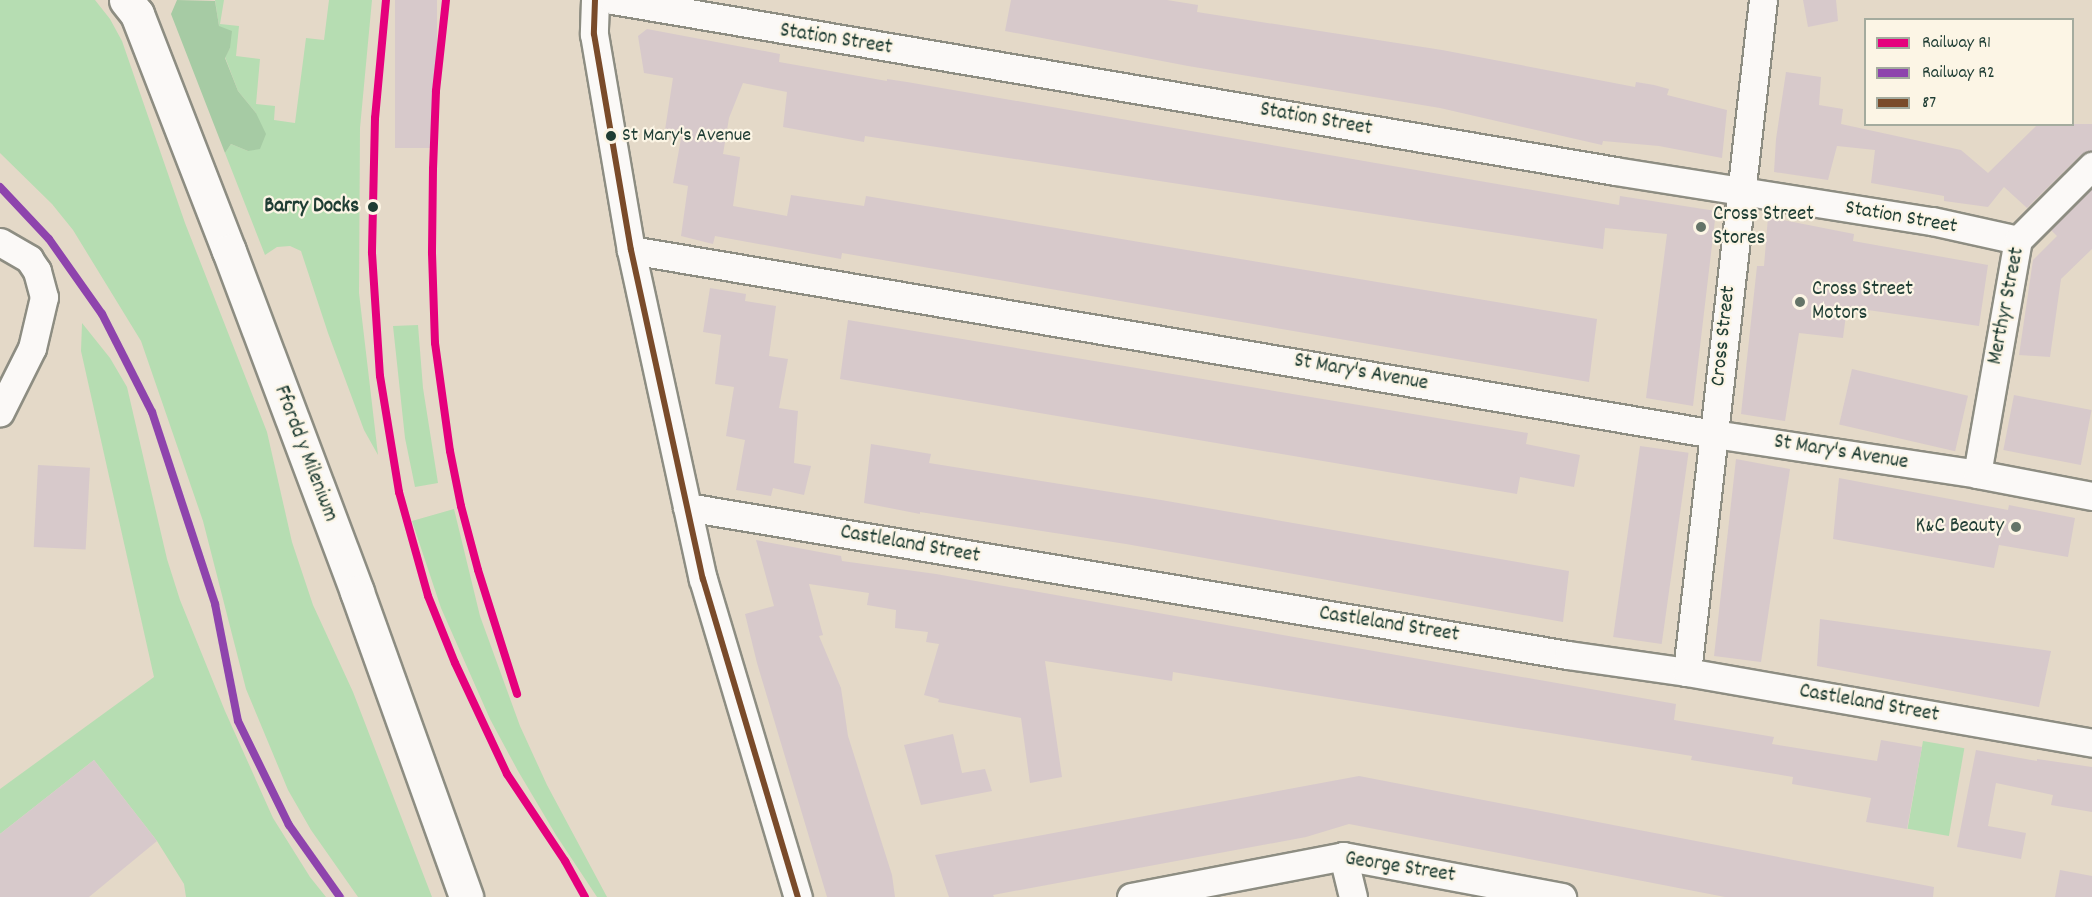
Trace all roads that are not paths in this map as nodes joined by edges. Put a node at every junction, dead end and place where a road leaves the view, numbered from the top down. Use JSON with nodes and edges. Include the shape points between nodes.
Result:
{"nodes":[{"id":1,"x":595,"y":0,"type":"edge"},
{"id":2,"x":613,"y":0,"type":"edge"},
{"id":3,"x":1763,"y":0,"type":"edge"},
{"id":4,"x":133,"y":5,"type":"edge"},
{"id":5,"x":2092,"y":166,"type":"edge"},
{"id":6,"x":1740,"y":192,"type":"junction"},
{"id":7,"x":2018,"y":240,"type":"junction"},
{"id":8,"x":0,"y":242,"type":"edge"},
{"id":9,"x":631,"y":250,"type":"junction"},
{"id":10,"x":0,"y":412,"type":"edge"},
{"id":11,"x":1714,"y":434,"type":"junction"},
{"id":12,"x":1977,"y":474,"type":"junction"},
{"id":13,"x":2092,"y":496,"type":"edge"},
{"id":14,"x":687,"y":507,"type":"junction"},
{"id":15,"x":1687,"y":672,"type":"junction"},
{"id":16,"x":2092,"y":743,"type":"edge"},
{"id":17,"x":1343,"y":856,"type":"junction"},
{"id":18,"x":466,"y":897,"type":"edge"},
{"id":19,"x":798,"y":897,"type":"edge"},
{"id":20,"x":1131,"y":897,"type":"edge"},
{"id":21,"x":1353,"y":897,"type":"edge"},
{"id":22,"x":1562,"y":897,"type":"edge"}],
"edges":[{"from":1,"to":9,"type":"street","via":[[594,34]]},
{"from":2,"to":6,"type":"street","name":"Station Street"},
{"from":3,"to":6,"type":"street","name":"Cross Street"},
{"from":4,"to":18,"type":"street","name":"Ffordd y Mileniwm","via":[[357,592]]},
{"from":5,"to":7,"type":"street","name":"Merthyr Street"},
{"from":6,"to":7,"type":"street","name":"Station Street","via":[[1932,221]]},
{"from":6,"to":11,"type":"street","name":"Cross Street"},
{"from":7,"to":12,"type":"street","name":"Merthyr Street"},
{"from":8,"to":10,"type":"street","via":[[29,259],[38,271],[44,297],[32,348]]},
{"from":9,"to":11,"type":"street","name":"St Mary's Avenue"},
{"from":9,"to":14,"type":"street"},
{"from":11,"to":12,"type":"street","name":"St Mary's Avenue"},
{"from":11,"to":15,"type":"street","name":"Cross Street"},
{"from":12,"to":13,"type":"street","name":"St Mary's Avenue"},
{"from":14,"to":15,"type":"street","name":"Castleland Street"},
{"from":14,"to":19,"type":"street","via":[[703,579]]},
{"from":15,"to":16,"type":"street","name":"Castleland Street"},
{"from":17,"to":20,"type":"street","name":"George Street"},
{"from":17,"to":21,"type":"street"},
{"from":17,"to":22,"type":"street","name":"George Street"}]}
